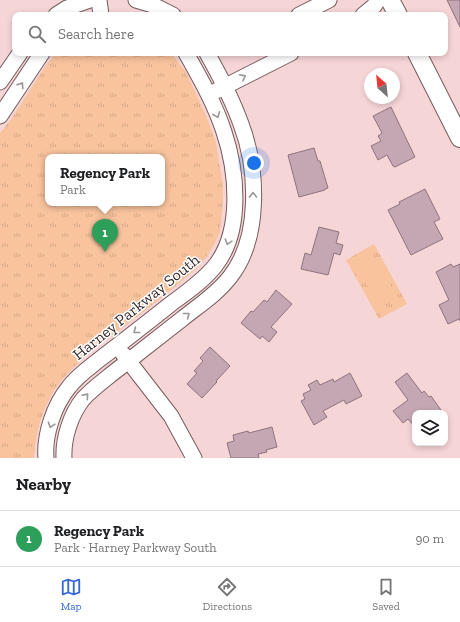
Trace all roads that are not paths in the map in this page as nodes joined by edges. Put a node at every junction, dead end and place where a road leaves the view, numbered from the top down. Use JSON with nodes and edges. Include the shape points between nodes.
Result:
{"nodes":[{"id":1,"x":90,"y":0,"type":"edge"},
{"id":2,"x":99,"y":0,"type":"edge"},
{"id":3,"x":136,"y":0,"type":"edge"},
{"id":4,"x":329,"y":0,"type":"edge"},
{"id":5,"x":378,"y":0,"type":"edge"},
{"id":6,"x":390,"y":0,"type":"edge"},
{"id":7,"x":61,"y":12,"type":"edge"},
{"id":8,"x":101,"y":12,"type":"edge"},
{"id":9,"x":167,"y":12,"type":"edge"},
{"id":10,"x":305,"y":12,"type":"edge"},
{"id":11,"x":367,"y":12,"type":"edge"},
{"id":12,"x":396,"y":12,"type":"edge"},
{"id":13,"x":18,"y":56,"type":"edge"},
{"id":14,"x":40,"y":56,"type":"edge"},
{"id":15,"x":188,"y":56,"type":"edge"},
{"id":16,"x":211,"y":56,"type":"edge"},
{"id":17,"x":213,"y":56,"type":"edge"},
{"id":18,"x":285,"y":56,"type":"edge"},
{"id":19,"x":419,"y":56,"type":"edge"},
{"id":20,"x":194,"y":67,"type":"junction"},
{"id":21,"x":0,"y":82,"type":"edge"},
{"id":22,"x":224,"y":86,"type":"junction"},
{"id":23,"x":208,"y":95,"type":"junction"},
{"id":24,"x":0,"y":116,"type":"edge"},
{"id":25,"x":460,"y":138,"type":"edge"},
{"id":26,"x":117,"y":346,"type":"junction"},
{"id":27,"x":128,"y":361,"type":"junction"},
{"id":28,"x":46,"y":458,"type":"edge"},
{"id":29,"x":64,"y":458,"type":"edge"},
{"id":30,"x":194,"y":458,"type":"edge"}],
"edges":[{"from":1,"to":7,"type":"street"},
{"from":2,"to":8,"type":"street"},
{"from":3,"to":9,"type":"street"},
{"from":4,"to":10,"type":"street"},
{"from":5,"to":11,"type":"street"},
{"from":6,"to":12,"type":"street"},
{"from":13,"to":21,"type":"street"},
{"from":24,"to":14,"type":"street","one_way":true},
{"from":15,"to":20,"type":"street","name":"Harney Parkway South"},
{"from":16,"to":20,"type":"street"},
{"from":17,"to":22,"type":"street"},
{"from":22,"to":18,"type":"street","one_way":true},
{"from":19,"to":25,"type":"street"},
{"from":20,"to":23,"type":"street","name":"Harney Parkway South"},
{"from":22,"to":23,"type":"street"},
{"from":27,"to":22,"type":"street","one_way":true,"via":[[206,300],[230,277],[242,257],[250,235],[253,212],[250,160],[241,125]]},
{"from":23,"to":26,"type":"street","name":"Harney Parkway South","one_way":true,"via":[[224,131],[232,170],[235,211],[225,250],[215,266],[194,286]]},
{"from":26,"to":27,"type":"street"},
{"from":26,"to":28,"type":"street","name":"Harney Parkway South","one_way":true,"via":[[68,388],[50,426]]},
{"from":29,"to":27,"type":"street","one_way":true,"via":[[68,431],[83,399]]},
{"from":27,"to":30,"type":"street","via":[[171,416]]}]}
